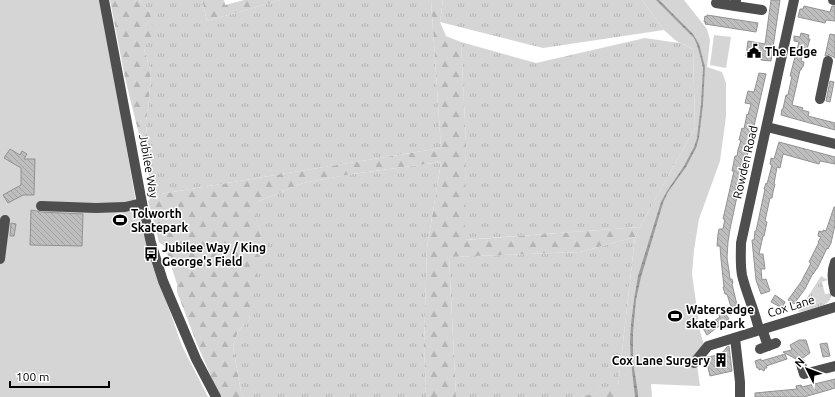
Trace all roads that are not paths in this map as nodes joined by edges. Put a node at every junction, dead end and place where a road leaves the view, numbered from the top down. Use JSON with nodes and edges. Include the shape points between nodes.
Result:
{"nodes":[{"id":1,"x":104,"y":0,"type":"edge"},
{"id":2,"x":794,"y":0,"type":"edge"},
{"id":3,"x":716,"y":3,"type":"dead end"},
{"id":4,"x":736,"y":3,"type":"edge"},
{"id":5,"x":762,"y":10,"type":"dead end"},
{"id":6,"x":828,"y":61,"type":"dead end"},
{"id":7,"x":830,"y":78,"type":"edge"},
{"id":8,"x":820,"y":99,"type":"dead end"},
{"id":9,"x":767,"y":127,"type":"junction"},
{"id":10,"x":835,"y":144,"type":"edge"},
{"id":11,"x":142,"y":203,"type":"junction"},
{"id":12,"x":41,"y":206,"type":"dead end"},
{"id":13,"x":5,"y":220,"type":"dead end"},
{"id":14,"x":0,"y":260,"type":"edge"},
{"id":15,"x":835,"y":262,"type":"edge"},
{"id":16,"x":835,"y":292,"type":"edge"},
{"id":17,"x":835,"y":307,"type":"edge"},
{"id":18,"x":761,"y":329,"type":"junction"},
{"id":19,"x":735,"y":338,"type":"junction"},
{"id":20,"x":768,"y":346,"type":"dead end"},
{"id":21,"x":694,"y":364,"type":"dead end"},
{"id":22,"x":801,"y":364,"type":"dead end"},
{"id":23,"x":835,"y":366,"type":"edge"},
{"id":24,"x":216,"y":397,"type":"edge"},
{"id":25,"x":740,"y":397,"type":"edge"}],
"edges":[{"from":1,"to":11,"type":"street","name":"Jubilee Way"},
{"from":2,"to":9,"type":"street","name":"Rowden Road"},
{"from":3,"to":4,"type":"street"},
{"from":4,"to":5,"type":"street"},
{"from":6,"to":7,"type":"street"},
{"from":7,"to":8,"type":"street"},
{"from":9,"to":10,"type":"street"},
{"from":9,"to":18,"type":"street","name":"Rowden Road","via":[[741,243],[743,277]]},
{"from":11,"to":12,"type":"street","via":[[125,207],[96,208]]},
{"from":11,"to":24,"type":"street","name":"Jubilee Way","via":[[163,281],[196,359]]},
{"from":13,"to":14,"type":"street"},
{"from":15,"to":16,"type":"street","via":[[832,273]]},
{"from":17,"to":18,"type":"street","name":"Cox Lane"},
{"from":18,"to":19,"type":"street","name":"Cox Lane"},
{"from":18,"to":20,"type":"street","name":"Rowden Road"},
{"from":19,"to":21,"type":"street","name":"Cox Lane","via":[[708,346]]},
{"from":19,"to":25,"type":"street"},
{"from":22,"to":23,"type":"street","via":[[804,374]]}]}
